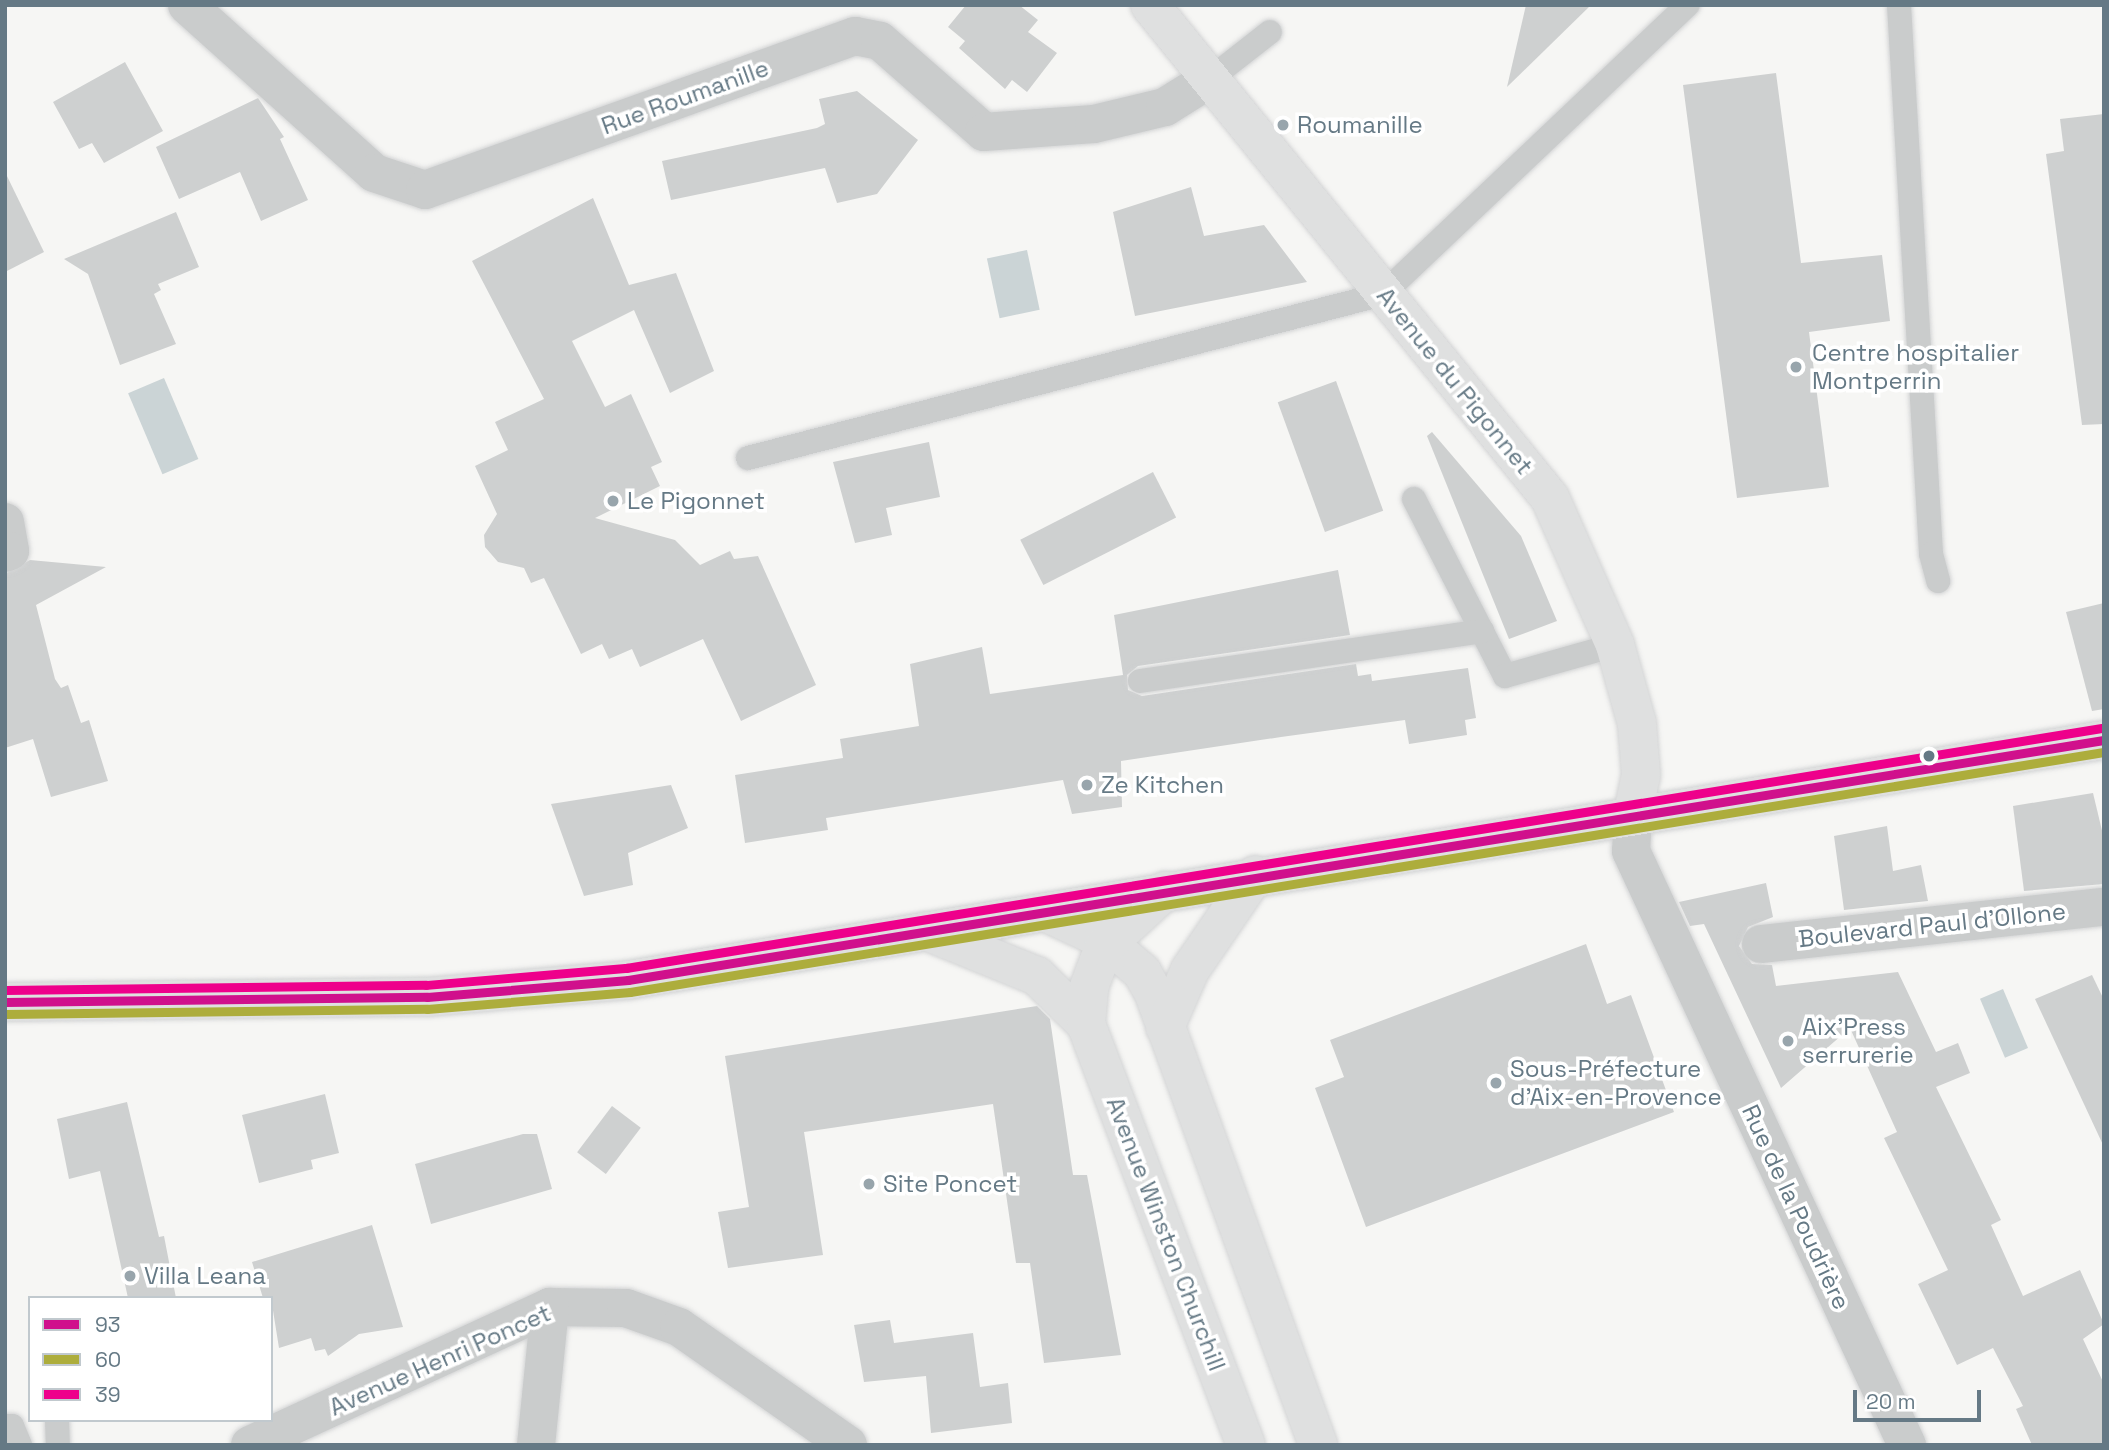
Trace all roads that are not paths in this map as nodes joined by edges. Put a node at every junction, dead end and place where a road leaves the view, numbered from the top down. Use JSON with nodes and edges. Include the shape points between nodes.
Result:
{"nodes":[{"id":1,"x":187,"y":5,"type":"edge"},
{"id":2,"x":1150,"y":5,"type":"edge"},
{"id":3,"x":1688,"y":5,"type":"edge"},
{"id":4,"x":1899,"y":5,"type":"edge"},
{"id":5,"x":1270,"y":32,"type":"dead end"},
{"id":6,"x":1210,"y":79,"type":"junction"},
{"id":7,"x":1383,"y":294,"type":"junction"},
{"id":8,"x":748,"y":458,"type":"dead end"},
{"id":9,"x":1414,"y":499,"type":"dead end"},
{"id":10,"x":5,"y":523,"type":"edge"},
{"id":11,"x":5,"y":553,"type":"edge"},
{"id":12,"x":1938,"y":581,"type":"dead end"},
{"id":13,"x":1482,"y":631,"type":"junction"},
{"id":14,"x":1615,"y":645,"type":"junction"},
{"id":15,"x":1140,"y":681,"type":"dead end"},
{"id":16,"x":2104,"y":740,"type":"edge"},
{"id":17,"x":1633,"y":814,"type":"junction"},
{"id":18,"x":1255,"y":875,"type":"junction"},
{"id":19,"x":1165,"y":891,"type":"junction"},
{"id":20,"x":2104,"y":907,"type":"edge"},
{"id":21,"x":1045,"y":912,"type":"junction"},
{"id":22,"x":926,"y":931,"type":"junction"},
{"id":23,"x":1108,"y":943,"type":"junction"},
{"id":24,"x":1761,"y":944,"type":"dead end"},
{"id":25,"x":5,"y":1002,"type":"edge"},
{"id":26,"x":1086,"y":1024,"type":"junction"},
{"id":27,"x":1165,"y":1027,"type":"junction"},
{"id":28,"x":550,"y":1307,"type":"junction"},
{"id":29,"x":57,"y":1422,"type":"edge"},
{"id":30,"x":5,"y":1426,"type":"edge"},
{"id":31,"x":20,"y":1445,"type":"edge"},
{"id":32,"x":58,"y":1445,"type":"edge"},
{"id":33,"x":250,"y":1445,"type":"edge"},
{"id":34,"x":536,"y":1445,"type":"edge"},
{"id":35,"x":848,"y":1445,"type":"edge"},
{"id":36,"x":1246,"y":1445,"type":"edge"},
{"id":37,"x":1318,"y":1445,"type":"edge"},
{"id":38,"x":1907,"y":1445,"type":"edge"}],
"edges":[{"from":1,"to":6,"type":"street","name":"Rue Roumanille","via":[[374,173],[425,190],[855,36],[880,41],[984,132],[1094,124],[1165,107]]},
{"from":2,"to":6,"type":"street","name":"Avenue du Pigonnet"},
{"from":3,"to":7,"type":"lane"},
{"from":4,"to":12,"type":"lane","via":[[1931,554]]},
{"from":5,"to":6,"type":"lane"},
{"from":6,"to":7,"type":"street","name":"Avenue du Pigonnet"},
{"from":7,"to":8,"type":"lane"},
{"from":7,"to":14,"type":"street","name":"Avenue du Pigonnet","via":[[1550,498]]},
{"from":9,"to":13,"type":"lane"},
{"from":10,"to":11,"type":"street","via":[[10,551]]},
{"from":13,"to":14,"type":"lane","via":[[1505,676]]},
{"from":13,"to":15,"type":"lane"},
{"from":14,"to":17,"type":"street","name":"Avenue du Pigonnet","via":[[1637,723],[1641,775]]},
{"from":16,"to":17,"type":"street"},
{"from":17,"to":18,"type":"street"},
{"from":17,"to":38,"type":"street","name":"Rue de la Poudrière","via":[[1631,851]]},
{"from":18,"to":19,"type":"street"},
{"from":18,"to":27,"type":"street","via":[[1189,970]]},
{"from":19,"to":21,"type":"street"},
{"from":19,"to":23,"type":"street","name":"Avenue Winston Churchill"},
{"from":20,"to":24,"type":"street","name":"Boulevard Paul d'Ollone"},
{"from":21,"to":22,"type":"street"},
{"from":21,"to":23,"type":"street"},
{"from":22,"to":25,"type":"street","via":[[628,980],[427,997]]},
{"from":22,"to":26,"type":"street","name":"Avenue Winston Churchill","via":[[1037,976]]},
{"from":23,"to":26,"type":"street","name":"Avenue Winston Churchill","via":[[1089,987]]},
{"from":23,"to":27,"type":"street","via":[[1142,972]]},
{"from":26,"to":36,"type":"street","name":"Avenue Winston Churchill"},
{"from":27,"to":37,"type":"street"},
{"from":28,"to":33,"type":"street","name":"Avenue Henri Poncet"},
{"from":28,"to":34,"type":"street"},
{"from":28,"to":35,"type":"street","name":"Avenue Henri Poncet","via":[[626,1308],[679,1327]]},
{"from":29,"to":32,"type":"lane"},
{"from":30,"to":31,"type":"lane","via":[[12,1426]]}]}
